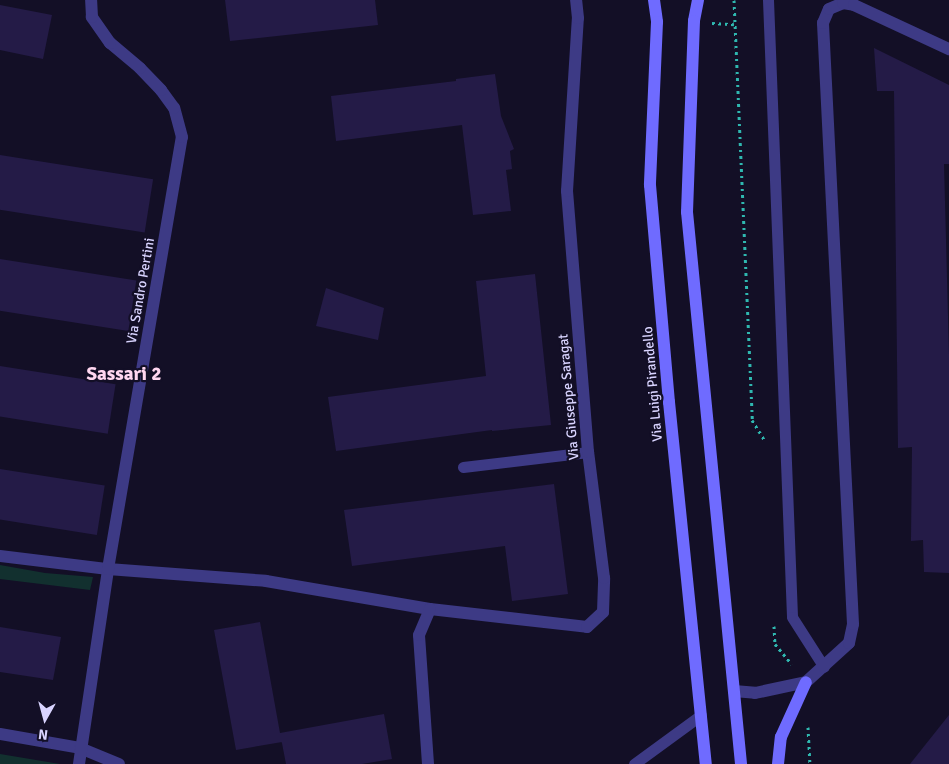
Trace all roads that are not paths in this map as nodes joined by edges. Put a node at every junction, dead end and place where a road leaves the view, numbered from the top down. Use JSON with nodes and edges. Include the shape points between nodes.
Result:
{"nodes":[{"id":1,"x":91,"y":0,"type":"edge"},
{"id":2,"x":576,"y":0,"type":"edge"},
{"id":3,"x":654,"y":0,"type":"edge"},
{"id":4,"x":698,"y":0,"type":"edge"},
{"id":5,"x":768,"y":0,"type":"edge"},
{"id":6,"x":949,"y":48,"type":"edge"},
{"id":7,"x":588,"y":452,"type":"junction"},
{"id":8,"x":463,"y":467,"type":"dead end"},
{"id":9,"x":0,"y":556,"type":"edge"},
{"id":10,"x":108,"y":569,"type":"junction"},
{"id":11,"x":430,"y":609,"type":"junction"},
{"id":12,"x":824,"y":667,"type":"junction"},
{"id":13,"x":806,"y":682,"type":"junction"},
{"id":14,"x":734,"y":690,"type":"junction"},
{"id":15,"x":701,"y":715,"type":"junction"},
{"id":16,"x":0,"y":734,"type":"edge"},
{"id":17,"x":80,"y":748,"type":"junction"},
{"id":18,"x":79,"y":764,"type":"edge"},
{"id":19,"x":119,"y":764,"type":"edge"},
{"id":20,"x":428,"y":764,"type":"edge"},
{"id":21,"x":634,"y":764,"type":"edge"},
{"id":22,"x":706,"y":764,"type":"edge"},
{"id":23,"x":741,"y":764,"type":"edge"},
{"id":24,"x":778,"y":764,"type":"edge"}],
"edges":[{"from":1,"to":10,"type":"street","name":"Via Sandro Pertini","via":[[92,17],[110,43],[162,90],[174,108],[182,137]]},
{"from":2,"to":7,"type":"street","name":"Via Giuseppe Saragat","via":[[578,18],[567,191]]},
{"from":3,"to":15,"type":"main road","name":"Via Luigi Pirandello","via":[[657,22],[650,184]]},
{"from":4,"to":14,"type":"main road","via":[[694,21],[687,212]]},
{"from":5,"to":12,"type":"lane","via":[[792,617]]},
{"from":6,"to":12,"type":"street","via":[[854,5],[843,3],[829,10],[823,23],[853,624],[849,643]]},
{"from":7,"to":8,"type":"lane"},
{"from":7,"to":11,"type":"street","name":"Via Giuseppe Saragat","via":[[604,578],[604,612],[587,627]]},
{"from":9,"to":10,"type":"street"},
{"from":10,"to":11,"type":"street","via":[[266,581]]},
{"from":10,"to":17,"type":"street","name":"Via Sandro Pertini"},
{"from":11,"to":20,"type":"street","via":[[419,635]]},
{"from":12,"to":13,"type":"street"},
{"from":13,"to":14,"type":"street","via":[[755,693]]},
{"from":13,"to":24,"type":"main road","via":[[782,737]]},
{"from":14,"to":23,"type":"main road"},
{"from":15,"to":21,"type":"lane"},
{"from":15,"to":22,"type":"main road","name":"Via Luigi Pirandello"},
{"from":16,"to":17,"type":"street"},
{"from":17,"to":18,"type":"street"},
{"from":17,"to":19,"type":"street"}]}
